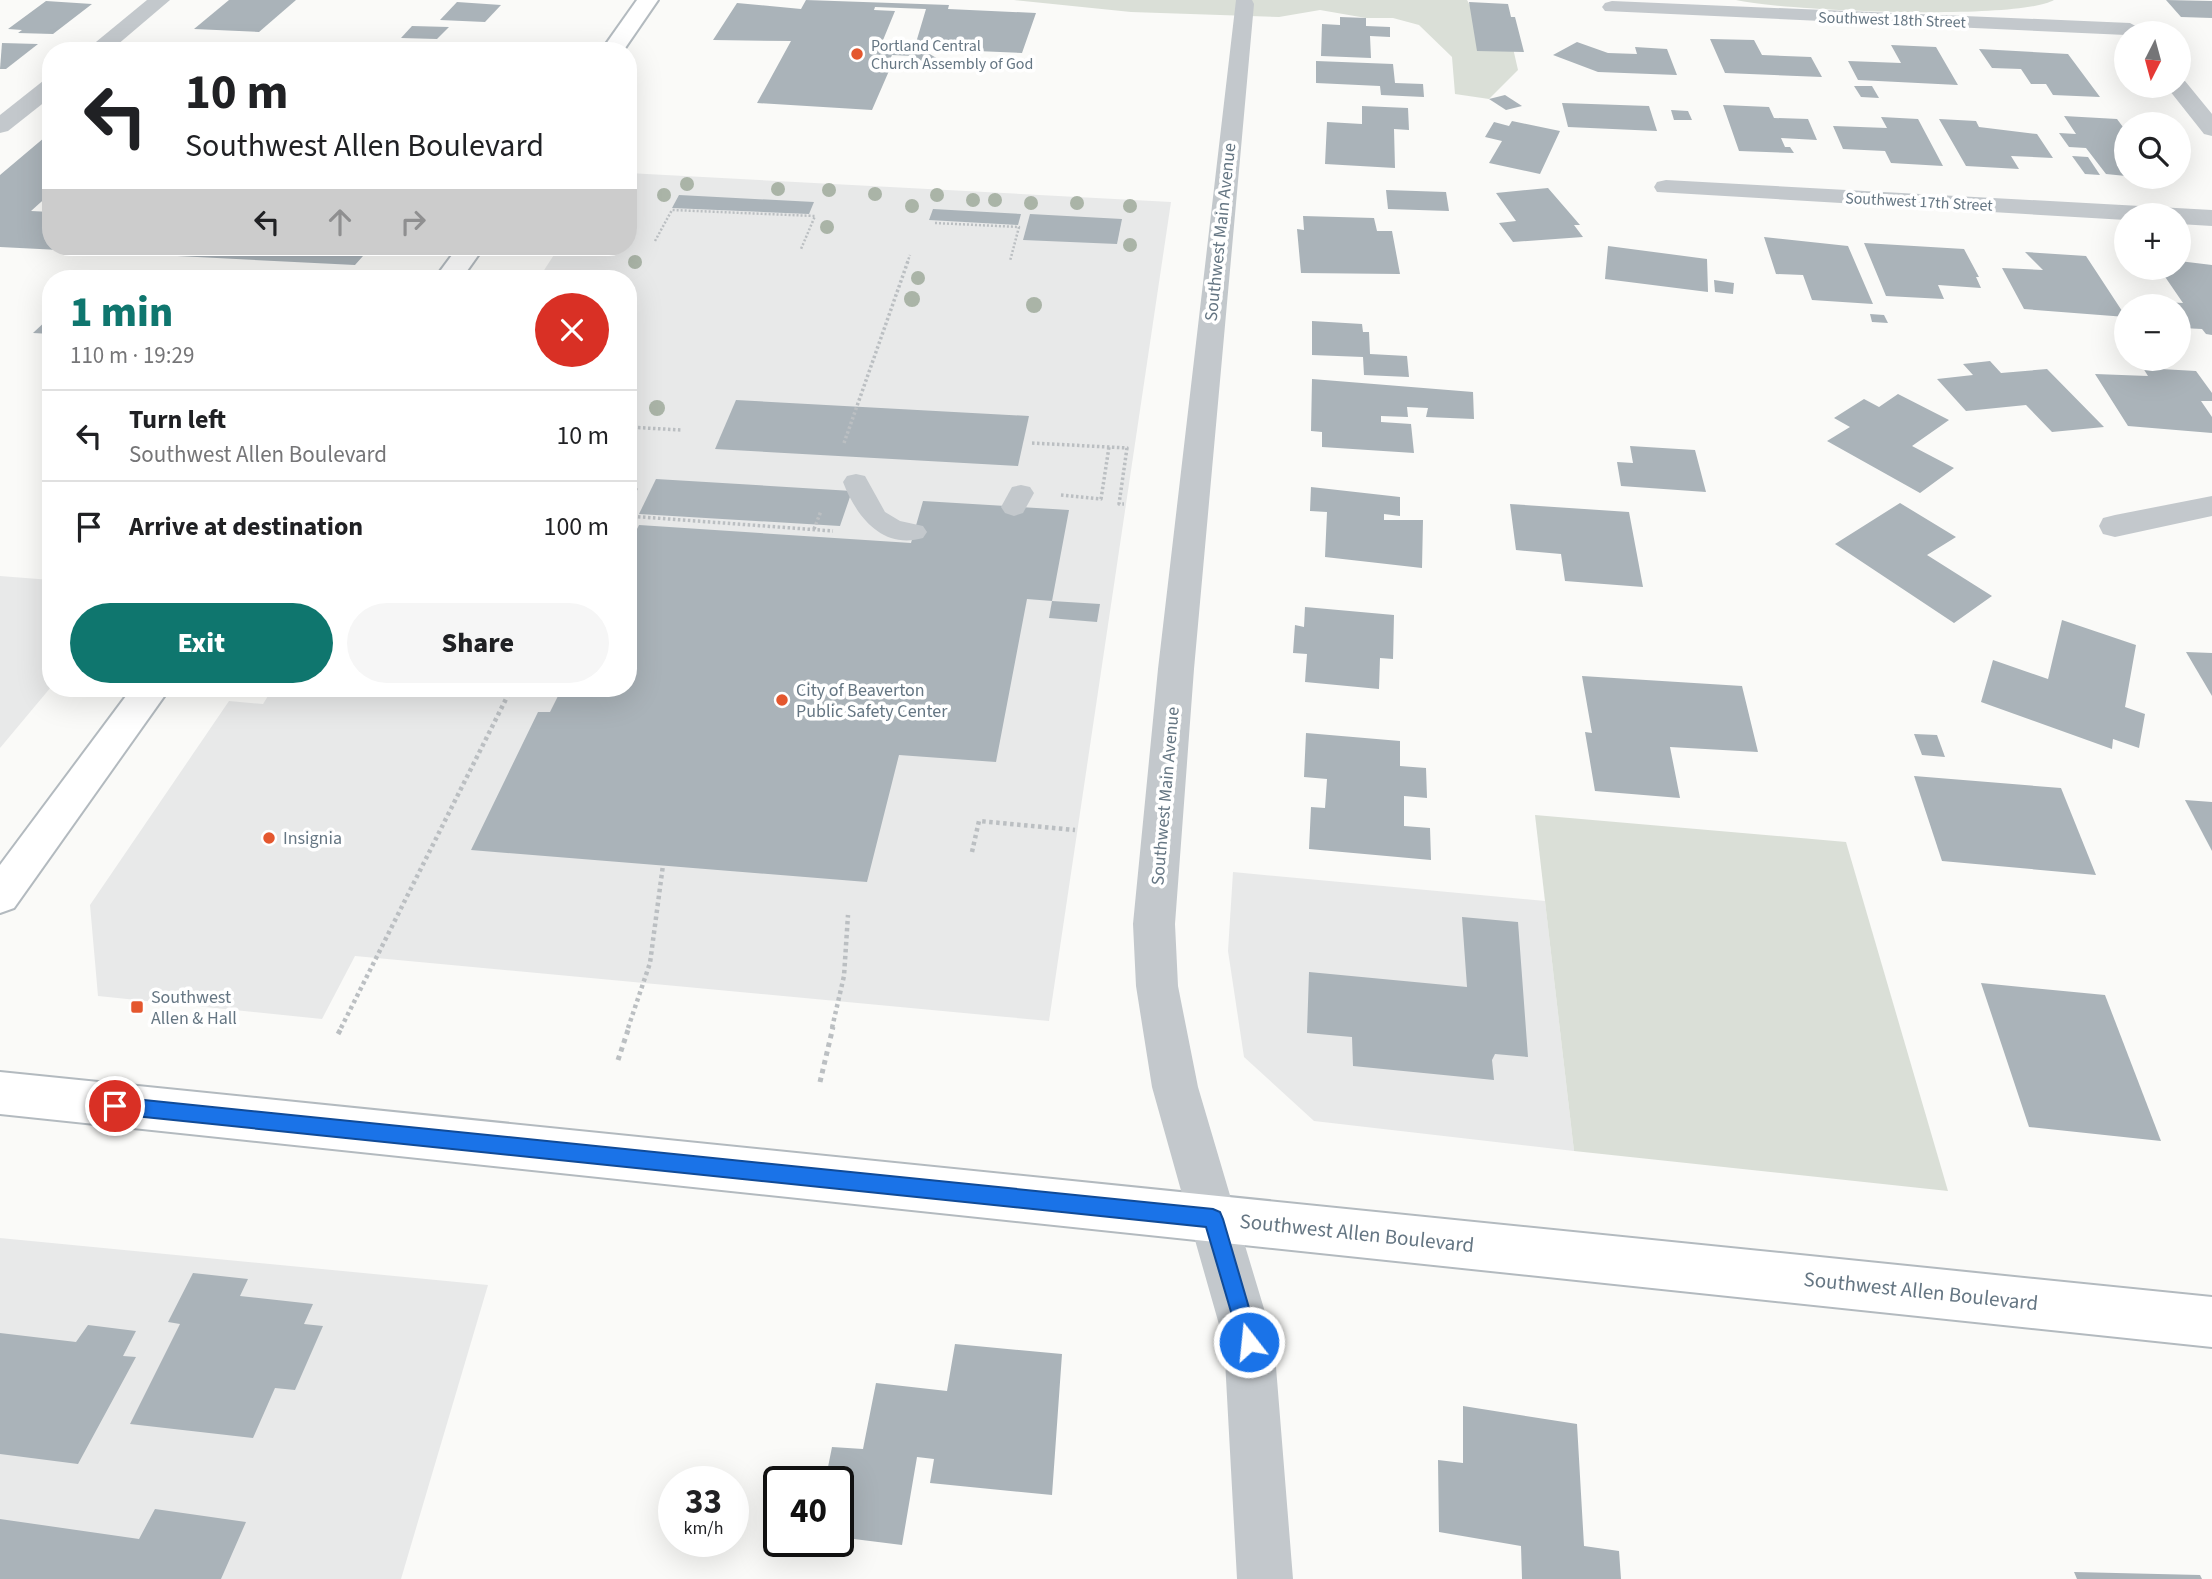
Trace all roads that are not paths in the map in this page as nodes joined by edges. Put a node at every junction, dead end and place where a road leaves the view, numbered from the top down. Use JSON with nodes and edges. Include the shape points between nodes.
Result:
{"nodes":[{"id":1,"x":160,"y":0,"type":"edge"},
{"id":2,"x":648,"y":0,"type":"edge"},
{"id":3,"x":1244,"y":4,"type":"dead end"},
{"id":4,"x":1612,"y":7,"type":"dead end"},
{"id":5,"x":2113,"y":10,"type":"dead end"},
{"id":6,"x":2123,"y":21,"type":"edge"},
{"id":7,"x":2114,"y":30,"type":"edge"},
{"id":8,"x":107,"y":42,"type":"edge"},
{"id":9,"x":618,"y":42,"type":"edge"},
{"id":10,"x":42,"y":93,"type":"edge"},
{"id":11,"x":2186,"y":98,"type":"edge"},
{"id":12,"x":0,"y":126,"type":"edge"},
{"id":13,"x":2212,"y":129,"type":"edge"},
{"id":14,"x":1666,"y":187,"type":"dead end"},
{"id":15,"x":2114,"y":212,"type":"edge"},
{"id":16,"x":2191,"y":217,"type":"edge"},
{"id":17,"x":2212,"y":218,"type":"edge"},
{"id":18,"x":856,"y":482,"type":"dead end"},
{"id":19,"x":2212,"y":506,"type":"edge"},
{"id":20,"x":2116,"y":526,"type":"dead end"},
{"id":21,"x":914,"y":533,"type":"dead end"},
{"id":22,"x":145,"y":697,"type":"edge"},
{"id":23,"x":0,"y":896,"type":"edge"},
{"id":24,"x":0,"y":1093,"type":"edge"},
{"id":25,"x":1213,"y":1219,"type":"junction"},
{"id":26,"x":2212,"y":1322,"type":"edge"},
{"id":27,"x":1265,"y":1579,"type":"edge"}],
"edges":[{"from":1,"to":8,"type":"street"},
{"from":2,"to":9,"type":"main road"},
{"from":3,"to":25,"type":"street","name":"Southwest Main Avenue","via":[[1175,669],[1154,924],[1157,986],[1175,1087]]},
{"from":4,"to":7,"type":"street","name":"Southwest 18th Street"},
{"from":5,"to":6,"type":"street"},
{"from":10,"to":12,"type":"street"},
{"from":11,"to":13,"type":"street"},
{"from":14,"to":15,"type":"street","name":"Southwest 17th Street"},
{"from":16,"to":17,"type":"street"},
{"from":18,"to":21,"type":"lane","via":[[873,518]]},
{"from":19,"to":20,"type":"street"},
{"from":22,"to":23,"type":"main road"},
{"from":24,"to":25,"type":"main road","name":"Southwest Allen Boulevard"},
{"from":25,"to":26,"type":"main road","name":"Southwest Allen Boulevard"},
{"from":25,"to":27,"type":"street","name":"Southwest Main Avenue","via":[[1249,1342]]}]}
